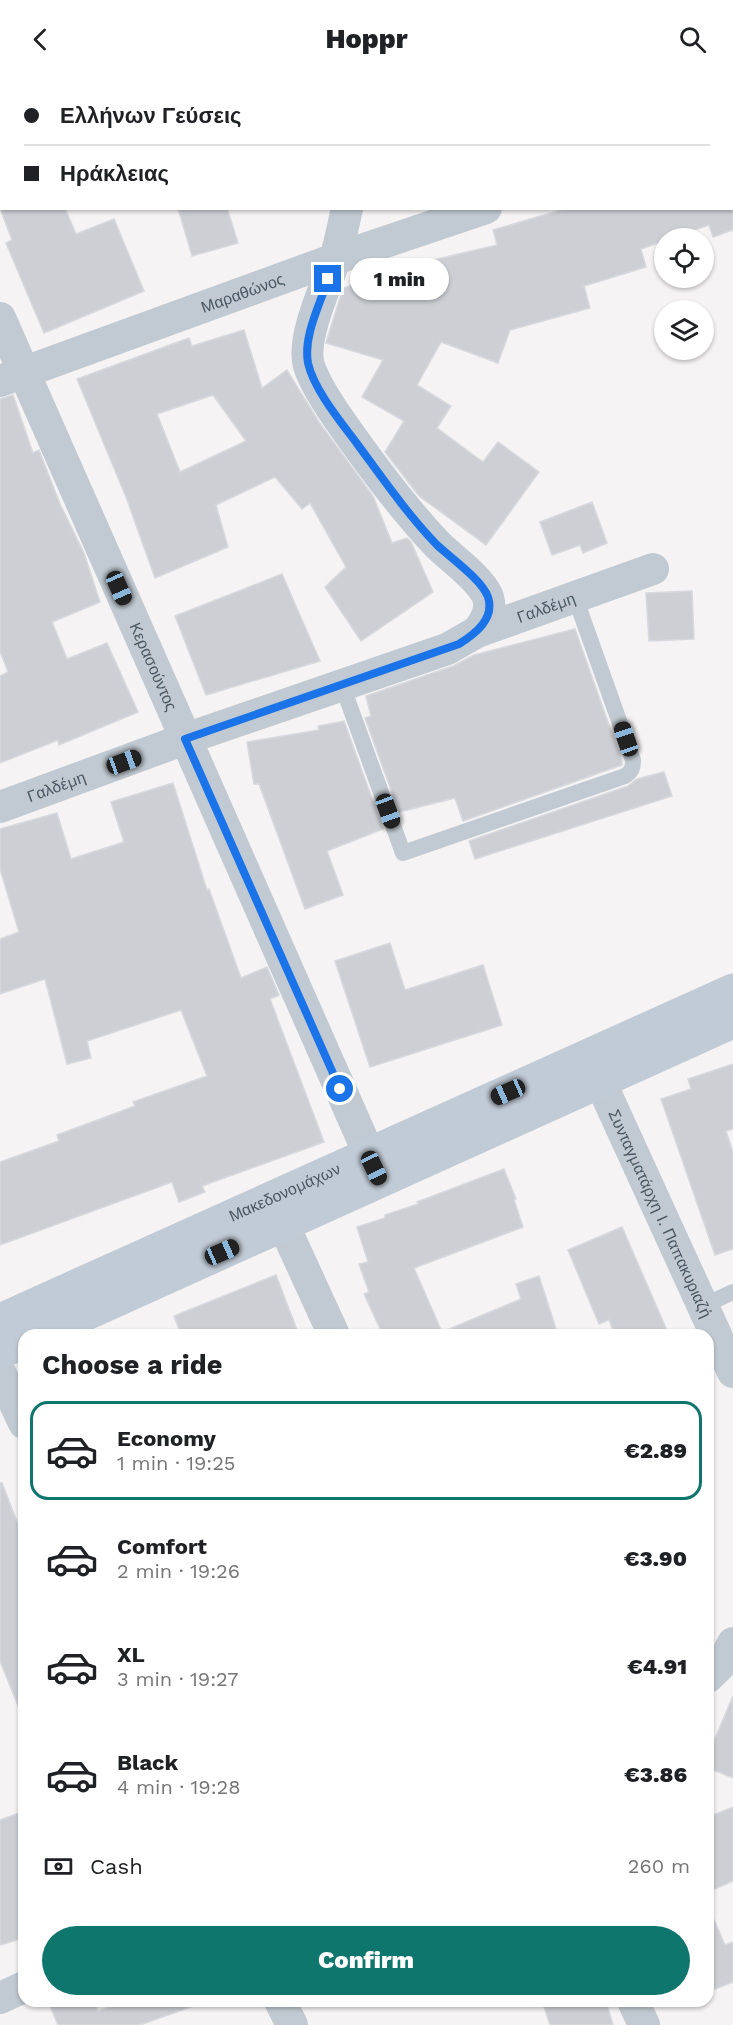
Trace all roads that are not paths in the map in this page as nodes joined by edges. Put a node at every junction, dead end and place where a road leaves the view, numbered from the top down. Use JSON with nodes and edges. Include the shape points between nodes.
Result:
{"nodes":[{"id":1,"x":347,"y":210,"type":"edge"},
{"id":2,"x":480,"y":210,"type":"edge"},
{"id":3,"x":335,"y":259,"type":"junction"},
{"id":4,"x":0,"y":318,"type":"edge"},
{"id":5,"x":12,"y":376,"type":"edge"},
{"id":6,"x":653,"y":569,"type":"dead end"},
{"id":7,"x":575,"y":597,"type":"junction"},
{"id":8,"x":477,"y":632,"type":"junction"},
{"id":9,"x":342,"y":685,"type":"junction"},
{"id":10,"x":185,"y":739,"type":"junction"},
{"id":11,"x":0,"y":807,"type":"edge"},
{"id":12,"x":733,"y":990,"type":"edge"},
{"id":13,"x":733,"y":1022,"type":"edge"},
{"id":14,"x":594,"y":1069,"type":"junction"},
{"id":15,"x":374,"y":1168,"type":"junction"},
{"id":16,"x":277,"y":1212,"type":"junction"},
{"id":17,"x":733,"y":1292,"type":"edge"},
{"id":18,"x":703,"y":1306,"type":"junction"},
{"id":19,"x":0,"y":1320,"type":"edge"},
{"id":20,"x":52,"y":1329,"type":"edge"},
{"id":21,"x":331,"y":1329,"type":"edge"},
{"id":22,"x":713,"y":1329,"type":"edge"},
{"id":23,"x":714,"y":1330,"type":"edge"},
{"id":24,"x":18,"y":1345,"type":"edge"},
{"id":25,"x":0,"y":1353,"type":"edge"},
{"id":26,"x":0,"y":1372,"type":"edge"},
{"id":27,"x":733,"y":1372,"type":"edge"},
{"id":28,"x":18,"y":1410,"type":"edge"},
{"id":29,"x":18,"y":1990,"type":"edge"},
{"id":30,"x":0,"y":1998,"type":"edge"},
{"id":31,"x":283,"y":2007,"type":"edge"},
{"id":32,"x":636,"y":2007,"type":"edge"},
{"id":33,"x":292,"y":2025,"type":"edge"},
{"id":34,"x":644,"y":2025,"type":"edge"}],
"edges":[{"from":1,"to":3,"type":"street"},
{"from":2,"to":3,"type":"street","name":"Μαραθώνος"},
{"from":3,"to":5,"type":"street","name":"Μαραθώνος"},
{"from":3,"to":8,"type":"street","via":[[307,341],[315,381],[402,504],[484,590],[488,613]]},
{"from":4,"to":5,"type":"street","name":"Κερασούντος"},
{"from":5,"to":10,"type":"street","name":"Κερασούντος"},
{"from":6,"to":7,"type":"street","name":"Γαλδέμη"},
{"from":7,"to":8,"type":"street","name":"Γαλδέμη"},
{"from":7,"to":9,"type":"lane","via":[[633,760],[631,772],[625,776],[403,853]]},
{"from":8,"to":9,"type":"street","name":"Γαλδέμη","via":[[447,649]]},
{"from":9,"to":10,"type":"street","name":"Γαλδέμη"},
{"from":10,"to":11,"type":"street","name":"Γαλδέμη"},
{"from":10,"to":15,"type":"street","name":"Κερασούντος"},
{"from":12,"to":14,"type":"street","name":"Μακεδονομάχων"},
{"from":13,"to":14,"type":"street","name":"Μακεδονομάχων"},
{"from":14,"to":15,"type":"street","name":"Μακεδονομάχων"},
{"from":14,"to":18,"type":"street","name":"Συνταγματάρχη Ι. Παπακυριαζή"},
{"from":15,"to":16,"type":"street","name":"Μακεδονομάχων"},
{"from":16,"to":19,"type":"street","name":"Μακεδονομάχων"},
{"from":16,"to":20,"type":"street","name":"Μακεδονομάχων"},
{"from":16,"to":21,"type":"street"},
{"from":17,"to":18,"type":"lane"},
{"from":18,"to":22,"type":"street","name":"Συνταγματάρχη Ι. Παπακυριαζή"},
{"from":23,"to":27,"type":"street","name":"Συνταγματάρχη Ι. Παπακυριαζή"},
{"from":24,"to":25,"type":"street"},
{"from":26,"to":28,"type":"street"},
{"from":29,"to":30,"type":"street"},
{"from":31,"to":33,"type":"street"},
{"from":32,"to":34,"type":"street"}]}
